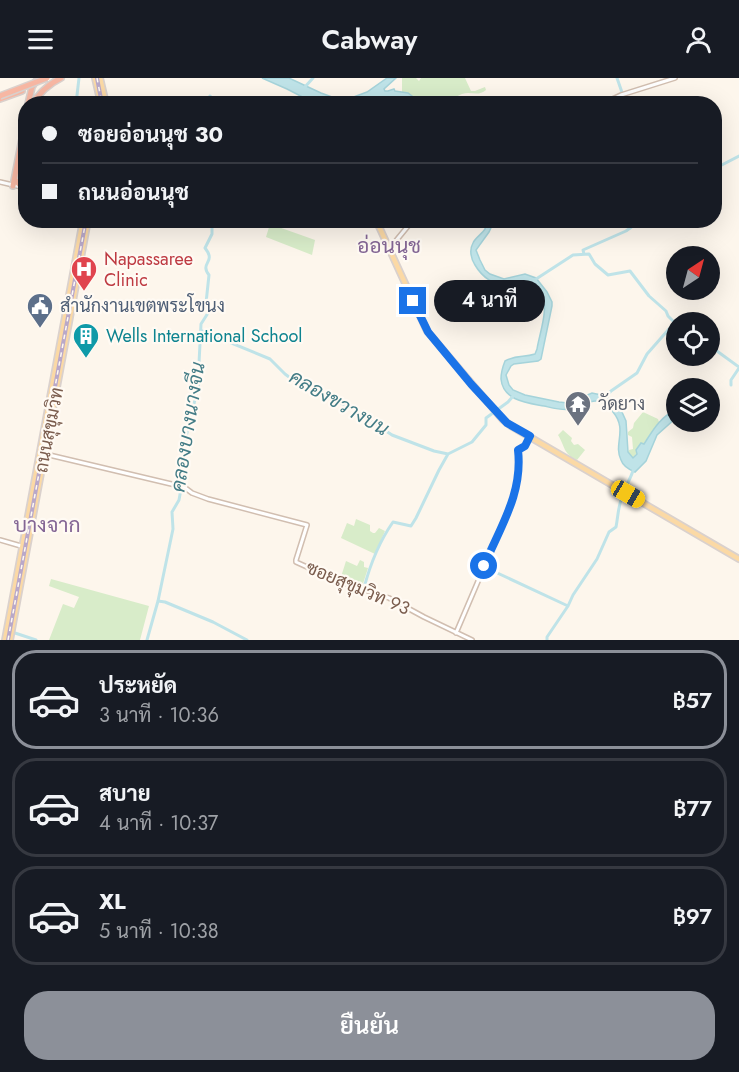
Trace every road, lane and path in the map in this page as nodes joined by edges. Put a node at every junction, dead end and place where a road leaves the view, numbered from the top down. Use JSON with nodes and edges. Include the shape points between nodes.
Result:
{"nodes":[{"id":1,"x":38,"y":78,"type":"edge"},
{"id":2,"x":47,"y":78,"type":"edge"},
{"id":3,"x":55,"y":78,"type":"edge"},
{"id":4,"x":61,"y":78,"type":"edge"},
{"id":5,"x":675,"y":78,"type":"edge"},
{"id":6,"x":98,"y":80,"type":"edge"},
{"id":7,"x":30,"y":96,"type":"edge"},
{"id":8,"x":37,"y":96,"type":"edge"},
{"id":9,"x":101,"y":96,"type":"edge"},
{"id":10,"x":101,"y":96,"type":"edge"},
{"id":11,"x":101,"y":96,"type":"edge"},
{"id":12,"x":621,"y":96,"type":"edge"},
{"id":13,"x":0,"y":97,"type":"edge"},
{"id":14,"x":18,"y":162,"type":"edge"},
{"id":15,"x":13,"y":184,"type":"edge"},
{"id":16,"x":82,"y":228,"type":"edge"},
{"id":17,"x":86,"y":228,"type":"edge"},
{"id":18,"x":380,"y":228,"type":"edge"},
{"id":19,"x":406,"y":228,"type":"edge"},
{"id":20,"x":389,"y":248,"type":"junction"},
{"id":21,"x":78,"y":264,"type":"junction"},
{"id":22,"x":54,"y":393,"type":"junction"},
{"id":23,"x":530,"y":436,"type":"junction"},
{"id":24,"x":45,"y":454,"type":"junction"},
{"id":25,"x":0,"y":541,"type":"edge"},
{"id":26,"x":25,"y":548,"type":"junction"},
{"id":27,"x":739,"y":558,"type":"edge"},
{"id":28,"x":456,"y":633,"type":"junction"},
{"id":29,"x":5,"y":640,"type":"edge"},
{"id":30,"x":10,"y":640,"type":"edge"},
{"id":31,"x":472,"y":640,"type":"edge"}],
"edges":[{"from":1,"to":7,"type":"highway"},
{"from":2,"to":13,"type":"highway","bridge":true},
{"from":3,"to":13,"type":"highway","bridge":true},
{"from":4,"to":8,"type":"highway"},
{"from":5,"to":12,"type":"street"},
{"from":6,"to":9,"type":"main road"},
{"from":6,"to":10,"type":"main road"},
{"from":6,"to":11,"type":"main road"},
{"from":14,"to":15,"type":"highway"},
{"from":16,"to":21,"type":"main road","name":"ถนนสุขุมวิท"},
{"from":17,"to":21,"type":"main road","name":"ถนนสุขุมวิท"},
{"from":18,"to":20,"type":"main road"},
{"from":19,"to":20,"type":"street"},
{"from":20,"to":23,"type":"main road","via":[[429,332],[496,411]]},
{"from":21,"to":22,"type":"main road","name":"ถนนสุขุมวิท"},
{"from":22,"to":24,"type":"main road","name":"ถนนสุขุมวิท"},
{"from":22,"to":26,"type":"main road","name":"ถนนสุขุมวิท"},
{"from":23,"to":27,"type":"main road"},
{"from":23,"to":28,"type":"street","via":[[518,450],[520,466],[515,492]]},
{"from":24,"to":26,"type":"main road","name":"ถนนสุขุมวิท"},
{"from":24,"to":28,"type":"street","name":"ซอยสุขุมวิท 93","via":[[184,487],[195,495],[307,525],[296,562],[389,598]]},
{"from":25,"to":26,"type":"street"},
{"from":26,"to":29,"type":"main road","name":"ถนนสุขุมวิท"},
{"from":26,"to":30,"type":"main road","name":"ถนนสุขุมวิท"},
{"from":28,"to":31,"type":"street","name":"ซอยสุขุมวิท 93"}]}
